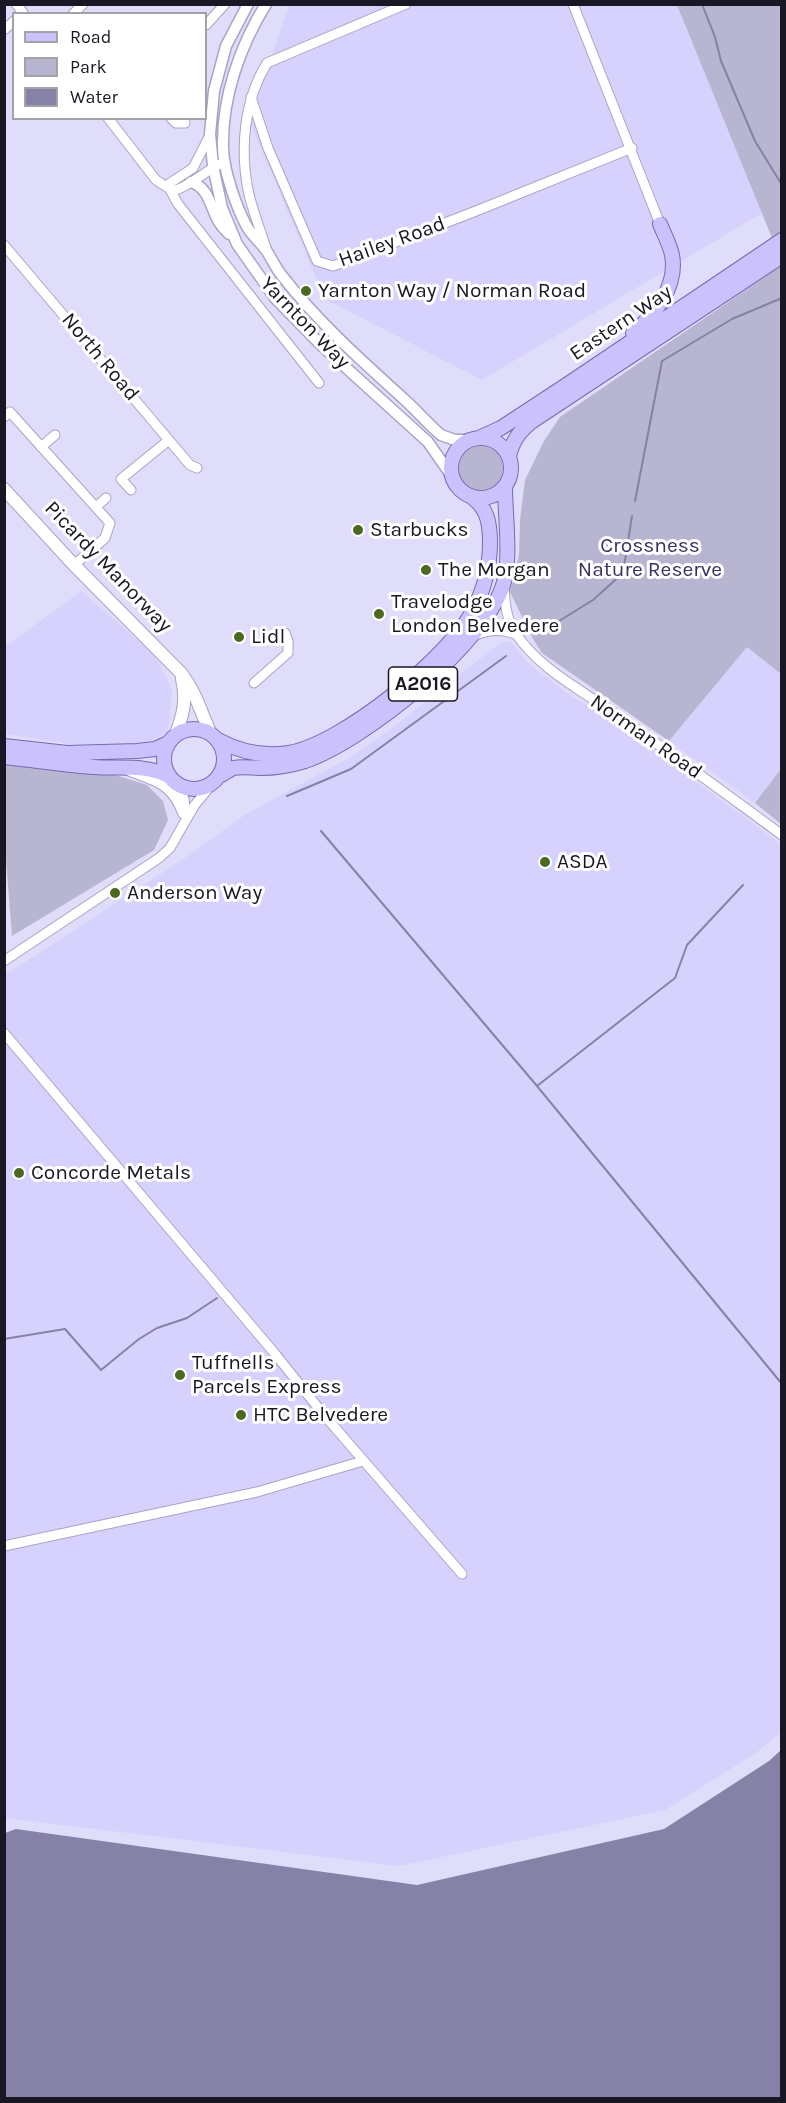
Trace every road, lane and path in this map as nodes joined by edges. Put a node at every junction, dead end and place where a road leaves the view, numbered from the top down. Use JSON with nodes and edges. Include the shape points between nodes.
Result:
{"nodes":[{"id":1,"x":225,"y":4,"type":"edge"},
{"id":2,"x":248,"y":4,"type":"edge"},
{"id":3,"x":266,"y":4,"type":"edge"},
{"id":4,"x":406,"y":4,"type":"edge"},
{"id":5,"x":573,"y":4,"type":"edge"},
{"id":6,"x":207,"y":24,"type":"edge"},
{"id":7,"x":251,"y":97,"type":"junction"},
{"id":8,"x":109,"y":120,"type":"edge"},
{"id":9,"x":173,"y":120,"type":"edge"},
{"id":10,"x":184,"y":120,"type":"edge"},
{"id":11,"x":210,"y":134,"type":"junction"},
{"id":12,"x":632,"y":148,"type":"junction"},
{"id":13,"x":225,"y":162,"type":"junction"},
{"id":14,"x":213,"y":166,"type":"junction"},
{"id":15,"x":193,"y":168,"type":"junction"},
{"id":16,"x":191,"y":183,"type":"junction"},
{"id":17,"x":169,"y":188,"type":"junction"},
{"id":18,"x":660,"y":224,"type":"joint"},
{"id":19,"x":782,"y":240,"type":"edge"},
{"id":20,"x":237,"y":244,"type":"junction"},
{"id":21,"x":4,"y":245,"type":"edge"},
{"id":22,"x":267,"y":252,"type":"junction"},
{"id":23,"x":782,"y":256,"type":"edge"},
{"id":24,"x":317,"y":380,"type":"dead end"},
{"id":25,"x":568,"y":384,"type":"junction"},
{"id":26,"x":6,"y":412,"type":"edge"},
{"id":27,"x":55,"y":435,"type":"dead end"},
{"id":28,"x":475,"y":439,"type":"junction"},
{"id":29,"x":169,"y":440,"type":"junction"},
{"id":30,"x":41,"y":447,"type":"junction"},
{"id":31,"x":509,"y":456,"type":"junction"},
{"id":32,"x":197,"y":468,"type":"dead end"},
{"id":33,"x":451,"y":475,"type":"junction"},
{"id":34,"x":505,"y":486,"type":"junction"},
{"id":35,"x":4,"y":489,"type":"edge"},
{"id":36,"x":131,"y":490,"type":"dead end"},
{"id":37,"x":106,"y":498,"type":"dead end"},
{"id":38,"x":473,"y":498,"type":"junction"},
{"id":39,"x":96,"y":507,"type":"junction"},
{"id":40,"x":74,"y":565,"type":"junction"},
{"id":41,"x":504,"y":582,"type":"junction"},
{"id":42,"x":285,"y":633,"type":"dead end"},
{"id":43,"x":470,"y":638,"type":"junction"},
{"id":44,"x":520,"y":639,"type":"junction"},
{"id":45,"x":181,"y":674,"type":"junction"},
{"id":46,"x":254,"y":683,"type":"dead end"},
{"id":47,"x":214,"y":737,"type":"junction"},
{"id":48,"x":171,"y":739,"type":"junction"},
{"id":49,"x":4,"y":746,"type":"edge"},
{"id":50,"x":4,"y":757,"type":"edge"},
{"id":51,"x":118,"y":767,"type":"junction"},
{"id":52,"x":216,"y":779,"type":"junction"},
{"id":53,"x":172,"y":780,"type":"junction"},
{"id":54,"x":183,"y":814,"type":"junction"},
{"id":55,"x":182,"y":825,"type":"junction"},
{"id":56,"x":782,"y":835,"type":"edge"},
{"id":57,"x":4,"y":961,"type":"edge"},
{"id":58,"x":4,"y":1034,"type":"edge"},
{"id":59,"x":363,"y":1461,"type":"junction"},
{"id":60,"x":4,"y":1546,"type":"edge"},
{"id":61,"x":462,"y":1574,"type":"dead end"}],
"edges":[{"from":1,"to":6,"type":"street"},
{"from":2,"to":11,"type":"street","name":"Yarnton Way","via":[[226,46],[214,91]]},
{"from":3,"to":13,"type":"street","name":"Yarnton Way","via":[[245,44],[225,109]]},
{"from":4,"to":7,"type":"street","via":[[267,63]]},
{"from":5,"to":12,"type":"street"},
{"from":7,"to":12,"type":"street","name":"Hailey Road","via":[[316,261],[333,266]]},
{"from":7,"to":22,"type":"street","via":[[244,142],[248,190]]},
{"from":8,"to":17,"type":"street","via":[[156,180]]},
{"from":9,"to":10,"type":"street","via":[[185,123]]},
{"from":11,"to":14,"type":"street","name":"Yarnton Way"},
{"from":11,"to":15,"type":"street"},
{"from":12,"to":18,"type":"street"},
{"from":13,"to":14,"type":"street"},
{"from":13,"to":22,"type":"street","name":"Yarnton Way","via":[[246,226]]},
{"from":14,"to":15,"type":"street"},
{"from":14,"to":16,"type":"street"},
{"from":14,"to":20,"type":"street","name":"Yarnton Way","via":[[222,208]]},
{"from":15,"to":17,"type":"street","via":[[170,183]]},
{"from":16,"to":17,"type":"street","via":[[173,191]]},
{"from":16,"to":20,"type":"street","via":[[207,194],[219,222]]},
{"from":17,"to":24,"type":"street","via":[[177,204]]},
{"from":18,"to":25,"type":"main road","via":[[672,254],[673,270],[664,297],[638,328]]},
{"from":19,"to":25,"type":"main road","name":"Eastern Way"},
{"from":20,"to":33,"type":"street","name":"Yarnton Way","via":[[275,298],[428,442]]},
{"from":21,"to":29,"type":"street","name":"North Road"},
{"from":22,"to":28,"type":"street","name":"Yarnton Way","via":[[284,279],[336,335],[435,430],[448,439]]},
{"from":23,"to":31,"type":"main road","name":"Eastern Way","via":[[531,422],[516,436]]},
{"from":25,"to":28,"type":"main road","name":"Eastern Way","via":[[501,428]]},
{"from":26,"to":30,"type":"street"},
{"from":27,"to":30,"type":"street"},
{"from":28,"to":31,"type":"main road","via":[[496,442]]},
{"from":28,"to":33,"type":"main road","via":[[459,446],[453,454]]},
{"from":29,"to":32,"type":"street","name":"North Road"},
{"from":29,"to":36,"type":"street","via":[[121,479]]},
{"from":30,"to":39,"type":"street"},
{"from":31,"to":34,"type":"main road","via":[[511,472]]},
{"from":33,"to":38,"type":"main road","via":[[460,491]]},
{"from":34,"to":38,"type":"main road","via":[[491,497]]},
{"from":34,"to":41,"type":"main road","number":"A2016"},
{"from":35,"to":40,"type":"main road","name":"Picardy Manorway"},
{"from":37,"to":39,"type":"street"},
{"from":38,"to":47,"type":"main road","number":"A2016","via":[[489,522],[485,579],[474,610],[440,652],[361,717],[308,747],[289,753],[259,754]]},
{"from":39,"to":40,"type":"street","via":[[110,523],[105,538]]},
{"from":40,"to":45,"type":"main road","name":"Picardy Manorway"},
{"from":41,"to":43,"type":"main road","number":"A2016","via":[[491,611]]},
{"from":41,"to":44,"type":"street","name":"Norman Road","via":[[507,614]]},
{"from":42,"to":46,"type":"street","via":[[288,653]]},
{"from":43,"to":44,"type":"street","via":[[488,629],[504,630]]},
{"from":43,"to":52,"type":"main road","number":"A2016","via":[[404,700],[332,750],[303,761],[234,768]]},
{"from":44,"to":56,"type":"street","name":"Norman Road","via":[[561,678]]},
{"from":45,"to":47,"type":"main road","name":"Picardy Manorway"},
{"from":45,"to":48,"type":"main road","via":[[185,690],[183,716]]},
{"from":47,"to":48,"type":"main road","via":[[196,729],[185,730]]},
{"from":47,"to":52,"type":"main road","via":[[226,760]]},
{"from":48,"to":49,"type":"main road","via":[[155,749],[137,751],[67,753]]},
{"from":48,"to":53,"type":"main road","via":[[163,761]]},
{"from":50,"to":51,"type":"main road"},
{"from":51,"to":53,"type":"main road","via":[[158,771]]},
{"from":51,"to":54,"type":"street","via":[[163,784]]},
{"from":52,"to":53,"type":"main road","via":[[193,789]]},
{"from":52,"to":55,"type":"street"},
{"from":53,"to":54,"type":"street","via":[[184,796]]},
{"from":54,"to":55,"type":"street"},
{"from":55,"to":57,"type":"street","via":[[170,848],[159,858]]},
{"from":58,"to":59,"type":"street"},
{"from":59,"to":60,"type":"street","via":[[257,1492]]},
{"from":59,"to":61,"type":"street"}]}
